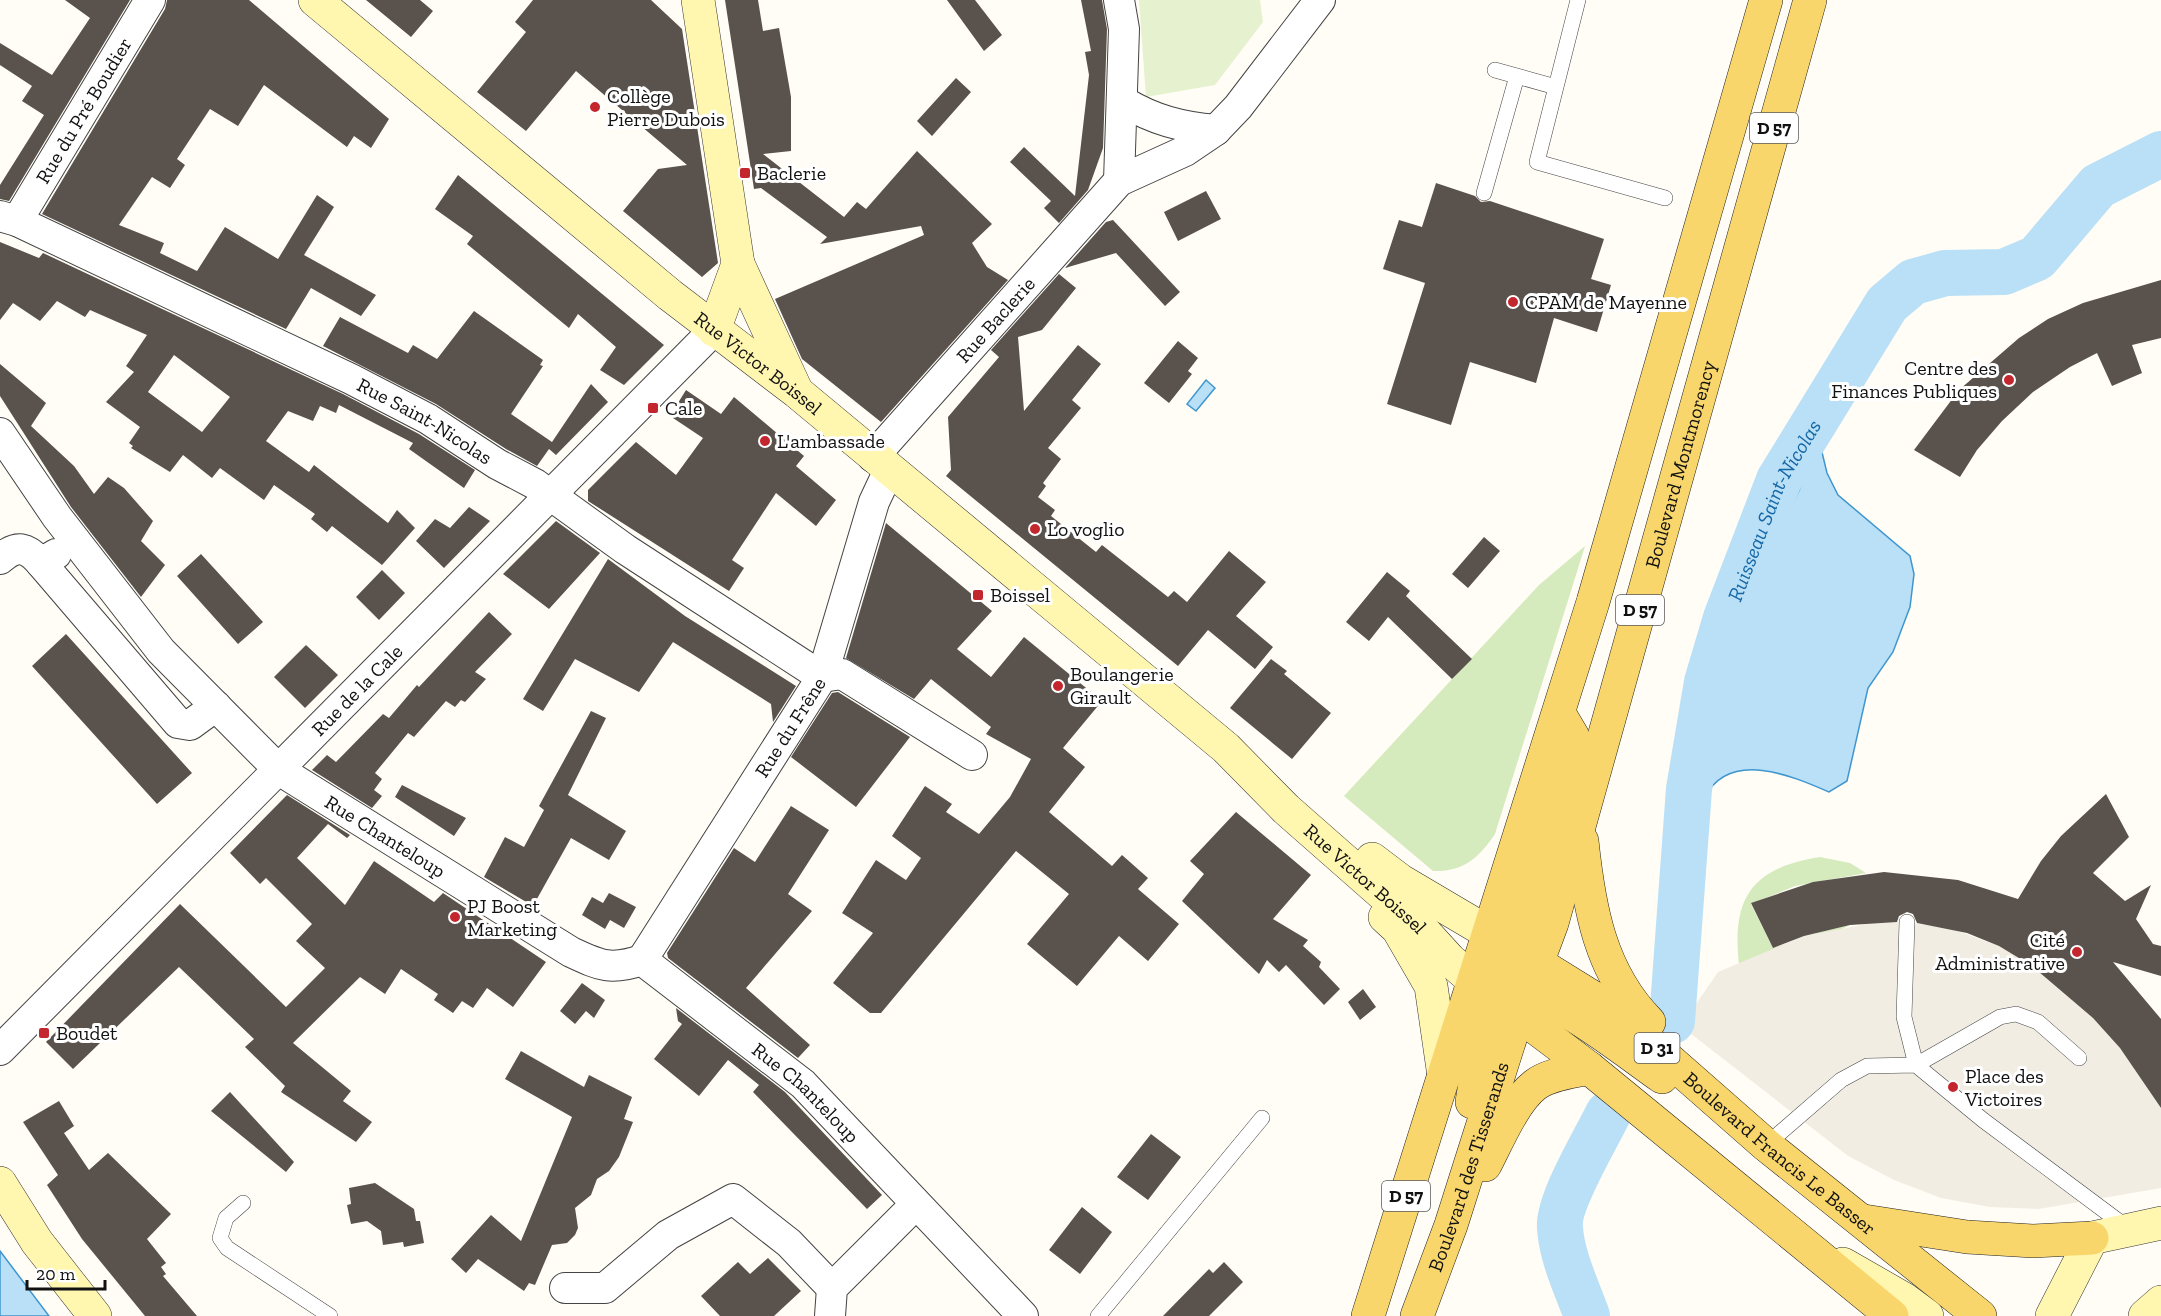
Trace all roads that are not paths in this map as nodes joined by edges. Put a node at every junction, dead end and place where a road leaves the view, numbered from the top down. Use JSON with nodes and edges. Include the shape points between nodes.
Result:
{"nodes":[{"id":1,"x":150,"y":0,"type":"edge"},
{"id":2,"x":315,"y":0,"type":"edge"},
{"id":3,"x":698,"y":0,"type":"edge"},
{"id":4,"x":1119,"y":0,"type":"edge"},
{"id":5,"x":1320,"y":0,"type":"edge"},
{"id":6,"x":1578,"y":0,"type":"edge"},
{"id":7,"x":1766,"y":0,"type":"edge"},
{"id":8,"x":1810,"y":0,"type":"edge"},
{"id":9,"x":1495,"y":70,"type":"dead end"},
{"id":10,"x":1517,"y":76,"type":"junction"},
{"id":11,"x":1556,"y":87,"type":"junction"},
{"id":12,"x":1136,"y":109,"type":"junction"},
{"id":13,"x":1216,"y":130,"type":"junction"},
{"id":14,"x":1151,"y":166,"type":"junction"},
{"id":15,"x":1119,"y":181,"type":"junction"},
{"id":16,"x":1484,"y":193,"type":"dead end"},
{"id":17,"x":1665,"y":198,"type":"dead end"},
{"id":18,"x":8,"y":218,"type":"edge"},
{"id":19,"x":738,"y":264,"type":"junction"},
{"id":20,"x":714,"y":330,"type":"junction"},
{"id":21,"x":796,"y":392,"type":"junction"},
{"id":22,"x":0,"y":433,"type":"edge"},
{"id":23,"x":881,"y":464,"type":"junction"},
{"id":24,"x":550,"y":495,"type":"junction"},
{"id":25,"x":75,"y":540,"type":"junction"},
{"id":26,"x":0,"y":559,"type":"edge"},
{"id":27,"x":41,"y":563,"type":"junction"},
{"id":28,"x":139,"y":623,"type":"junction"},
{"id":29,"x":112,"y":646,"type":"junction"},
{"id":30,"x":822,"y":677,"type":"junction"},
{"id":31,"x":216,"y":706,"type":"junction"},
{"id":32,"x":972,"y":755,"type":"dead end"},
{"id":33,"x":279,"y":770,"type":"junction"},
{"id":34,"x":1254,"y":774,"type":"junction"},
{"id":35,"x":1580,"y":824,"type":"junction"},
{"id":36,"x":1907,"y":922,"type":"dead end"},
{"id":37,"x":642,"y":960,"type":"junction"},
{"id":38,"x":1508,"y":977,"type":"junction"},
{"id":39,"x":0,"y":1050,"type":"edge"},
{"id":40,"x":2079,"y":1058,"type":"dead end"},
{"id":41,"x":1916,"y":1065,"type":"junction"},
{"id":42,"x":1589,"y":1068,"type":"junction"},
{"id":43,"x":1444,"y":1076,"type":"junction"},
{"id":44,"x":1262,"y":1118,"type":"dead end"},
{"id":45,"x":1766,"y":1145,"type":"junction"},
{"id":46,"x":0,"y":1183,"type":"edge"},
{"id":47,"x":243,"y":1203,"type":"dead end"},
{"id":48,"x":916,"y":1204,"type":"junction"},
{"id":49,"x":1862,"y":1220,"type":"junction"},
{"id":50,"x":1451,"y":1225,"type":"junction"},
{"id":51,"x":2146,"y":1226,"type":"edge"},
{"id":52,"x":1795,"y":1236,"type":"junction"},
{"id":53,"x":2092,"y":1238,"type":"junction"},
{"id":54,"x":565,"y":1288,"type":"dead end"},
{"id":55,"x":831,"y":1302,"type":"edge"},
{"id":56,"x":2161,"y":1302,"type":"edge"},
{"id":57,"x":95,"y":1316,"type":"edge"},
{"id":58,"x":330,"y":1316,"type":"edge"},
{"id":59,"x":1023,"y":1316,"type":"edge"},
{"id":60,"x":1098,"y":1316,"type":"edge"},
{"id":61,"x":1368,"y":1316,"type":"edge"},
{"id":62,"x":1417,"y":1316,"type":"edge"},
{"id":63,"x":1892,"y":1316,"type":"edge"},
{"id":64,"x":1927,"y":1316,"type":"edge"},
{"id":65,"x":1980,"y":1316,"type":"edge"},
{"id":66,"x":2052,"y":1316,"type":"edge"},
{"id":67,"x":2145,"y":1316,"type":"edge"}],
"edges":[{"from":1,"to":18,"type":"street","name":"Rue du Pré Boudier"},
{"from":2,"to":20,"type":"main road","name":"Rue Victor Boissel"},
{"from":3,"to":19,"type":"main road"},
{"from":4,"to":12,"type":"street"},
{"from":5,"to":13,"type":"street","name":"Rue Baclerie"},
{"from":6,"to":11,"type":"lane"},
{"from":7,"to":38,"type":"main road","number":"D 57","via":[[1593,602],[1557,710]]},
{"from":8,"to":35,"type":"main road","name":"Boulevard Montmorency","number":"D 57"},
{"from":9,"to":10,"type":"lane"},
{"from":10,"to":11,"type":"lane"},
{"from":10,"to":16,"type":"lane"},
{"from":11,"to":17,"type":"lane","via":[[1537,162]]},
{"from":12,"to":13,"type":"street","via":[[1191,128]]},
{"from":12,"to":14,"type":"street","via":[[1152,133]]},
{"from":12,"to":15,"type":"street"},
{"from":13,"to":14,"type":"street","name":"Rue Baclerie","via":[[1185,151]]},
{"from":14,"to":15,"type":"street","name":"Rue Baclerie"},
{"from":15,"to":23,"type":"street","name":"Rue Baclerie"},
{"from":18,"to":24,"type":"street","name":"Rue Saint-Nicolas","via":[[351,379],[428,419]]},
{"from":19,"to":20,"type":"main road"},
{"from":19,"to":21,"type":"main road"},
{"from":20,"to":21,"type":"main road","name":"Rue Victor Boissel"},
{"from":20,"to":24,"type":"street","name":"Rue de la Cale"},
{"from":21,"to":23,"type":"main road","name":"Rue Victor Boissel"},
{"from":22,"to":25,"type":"street","name":"Rue Chanteloup"},
{"from":23,"to":30,"type":"street","name":"Rue du Frêne","via":[[874,502]]},
{"from":23,"to":34,"type":"main road","name":"Rue Victor Boissel","via":[[1148,682]]},
{"from":24,"to":30,"type":"street","name":"Rue Saint-Nicolas","via":[[625,549]]},
{"from":24,"to":33,"type":"street","name":"Rue de la Cale"},
{"from":25,"to":27,"type":"street"},
{"from":25,"to":28,"type":"street","name":"Rue Chanteloup"},
{"from":26,"to":27,"type":"street","via":[[10,549],[22,547]]},
{"from":27,"to":29,"type":"street"},
{"from":28,"to":29,"type":"street"},
{"from":28,"to":31,"type":"street","name":"Rue Chanteloup"},
{"from":29,"to":31,"type":"street","via":[[178,723],[190,725]]},
{"from":30,"to":32,"type":"street","via":[[842,674]]},
{"from":30,"to":37,"type":"street","name":"Rue du Frêne"},
{"from":31,"to":33,"type":"street","name":"Rue Chanteloup"},
{"from":33,"to":37,"type":"street","name":"Rue Chanteloup","via":[[571,952],[603,966],[623,966]]},
{"from":33,"to":39,"type":"street","name":"Rue de la Cale"},
{"from":34,"to":38,"type":"main road","name":"Rue Victor Boissel","via":[[1294,797],[1401,881]]},
{"from":34,"to":38,"type":"main road","name":"Rue Victor Boissel","via":[[1286,809],[1419,926],[1450,960]]},
{"from":34,"to":43,"type":"main road","via":[[1276,818],[1398,929],[1431,986]]},
{"from":35,"to":38,"type":"main road","name":"Boulevard Montmorency","number":"D 57"},
{"from":35,"to":45,"type":"main road","via":[[1588,897],[1599,940],[1624,994]]},
{"from":36,"to":41,"type":"lane","via":[[1904,1017]]},
{"from":37,"to":48,"type":"street","name":"Rue Chanteloup","via":[[803,1084]]},
{"from":38,"to":42,"type":"main road"},
{"from":38,"to":43,"type":"main road","number":"D 57"},
{"from":38,"to":45,"type":"main road"},
{"from":38,"to":50,"type":"main road","via":[[1480,1053]]},
{"from":40,"to":41,"type":"lane","via":[[2038,1022],[2016,1014],[2000,1017]]},
{"from":41,"to":45,"type":"lane","via":[[1867,1066],[1841,1080]]},
{"from":41,"to":51,"type":"lane","via":[[1983,1120]]},
{"from":42,"to":50,"type":"main road","via":[[1548,1079],[1526,1095]]},
{"from":42,"to":52,"type":"main road"},
{"from":43,"to":61,"type":"main road","number":"D 57"},
{"from":44,"to":60,"type":"lane"},
{"from":45,"to":49,"type":"main road","name":"Boulevard Francis Le Basser"},
{"from":46,"to":57,"type":"main road","via":[[37,1242]]},
{"from":47,"to":58,"type":"lane","via":[[226,1218],[220,1238],[227,1248]]},
{"from":48,"to":55,"type":"street"},
{"from":48,"to":59,"type":"street","name":"Rue Chanteloup"},
{"from":49,"to":53,"type":"main road","via":[[1967,1237],[2034,1241]]},
{"from":49,"to":65,"type":"main road","name":"Boulevard Francis Le Basser"},
{"from":50,"to":62,"type":"main road","name":"Boulevard des Tisserands","number":"D 57"},
{"from":51,"to":53,"type":"main road"},
{"from":52,"to":63,"type":"main road"},
{"from":52,"to":64,"type":"main road"},
{"from":53,"to":66,"type":"main road"},
{"from":54,"to":55,"type":"street","via":[[605,1288],[668,1235],[733,1199],[789,1243]]},
{"from":56,"to":67,"type":"main road"}]}
